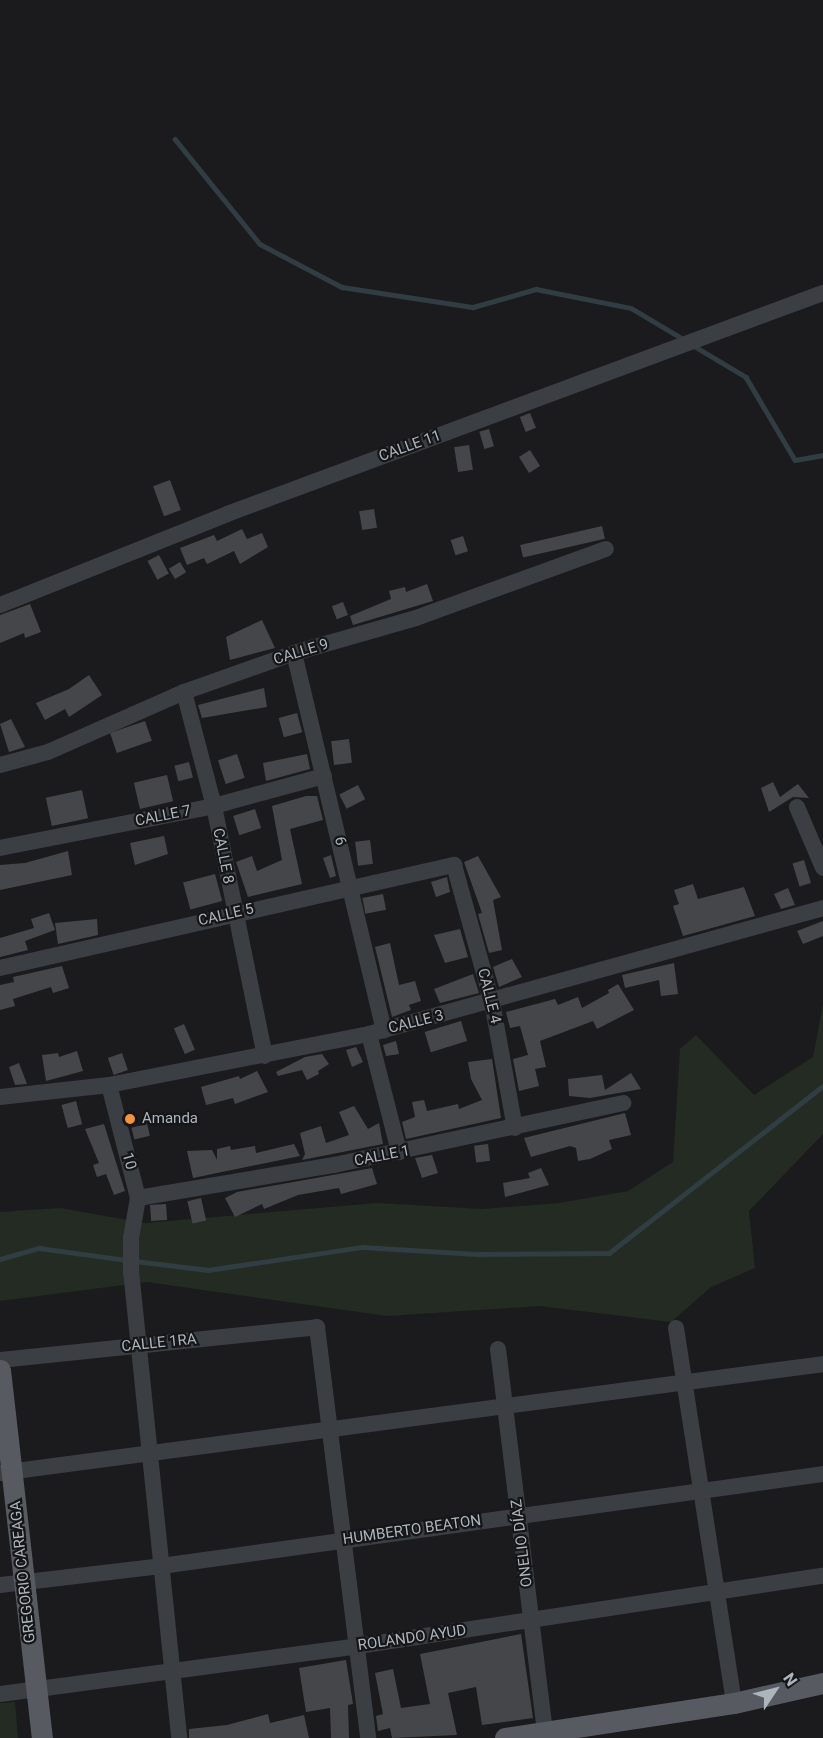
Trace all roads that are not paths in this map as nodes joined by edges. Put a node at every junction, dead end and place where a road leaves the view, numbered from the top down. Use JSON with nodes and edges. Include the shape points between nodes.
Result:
{"nodes":[{"id":1,"x":823,"y":293,"type":"edge"},
{"id":2,"x":606,"y":549,"type":"dead end"},
{"id":3,"x":0,"y":605,"type":"edge"},
{"id":4,"x":294,"y":654,"type":"junction"},
{"id":5,"x":184,"y":692,"type":"junction"},
{"id":6,"x":0,"y":765,"type":"edge"},
{"id":7,"x":324,"y":776,"type":"junction"},
{"id":8,"x":214,"y":806,"type":"junction"},
{"id":9,"x":797,"y":807,"type":"dead end"},
{"id":10,"x":0,"y":848,"type":"edge"},
{"id":11,"x":453,"y":866,"type":"joint"},
{"id":12,"x":823,"y":868,"type":"edge"},
{"id":13,"x":352,"y":889,"type":"junction"},
{"id":14,"x":823,"y":908,"type":"edge"},
{"id":15,"x":235,"y":913,"type":"junction"},
{"id":16,"x":0,"y":969,"type":"edge"},
{"id":17,"x":492,"y":1002,"type":"junction"},
{"id":18,"x":377,"y":1032,"type":"junction"},
{"id":19,"x":265,"y":1056,"type":"junction"},
{"id":20,"x":109,"y":1085,"type":"junction"},
{"id":21,"x":0,"y":1097,"type":"edge"},
{"id":22,"x":623,"y":1103,"type":"dead end"},
{"id":23,"x":515,"y":1128,"type":"junction"},
{"id":24,"x":399,"y":1152,"type":"junction"},
{"id":25,"x":138,"y":1198,"type":"junction"},
{"id":26,"x":676,"y":1328,"type":"dead end"},
{"id":27,"x":139,"y":1345,"type":"junction"},
{"id":28,"x":498,"y":1349,"type":"dead end"},
{"id":29,"x":0,"y":1360,"type":"edge"},
{"id":30,"x":823,"y":1364,"type":"edge"},
{"id":31,"x":0,"y":1370,"type":"edge"},
{"id":32,"x":684,"y":1385,"type":"junction"},
{"id":33,"x":504,"y":1407,"type":"junction"},
{"id":34,"x":330,"y":1430,"type":"junction"},
{"id":35,"x":148,"y":1455,"type":"junction"},
{"id":36,"x":6,"y":1473,"type":"edge"},
{"id":37,"x":823,"y":1474,"type":"edge"},
{"id":38,"x":700,"y":1491,"type":"junction"},
{"id":39,"x":519,"y":1514,"type":"junction"},
{"id":40,"x":346,"y":1540,"type":"junction"},
{"id":41,"x":161,"y":1566,"type":"junction"},
{"id":42,"x":823,"y":1576,"type":"edge"},
{"id":43,"x":24,"y":1582,"type":"junction"},
{"id":44,"x":0,"y":1585,"type":"edge"},
{"id":45,"x":714,"y":1593,"type":"junction"},
{"id":46,"x":531,"y":1621,"type":"junction"},
{"id":47,"x":358,"y":1646,"type":"junction"},
{"id":48,"x":172,"y":1671,"type":"junction"},
{"id":49,"x":823,"y":1683,"type":"edge"},
{"id":50,"x":36,"y":1690,"type":"junction"},
{"id":51,"x":0,"y":1694,"type":"edge"},
{"id":52,"x":734,"y":1703,"type":"junction"},
{"id":53,"x":546,"y":1735,"type":"edge"},
{"id":54,"x":42,"y":1738,"type":"edge"},
{"id":55,"x":179,"y":1738,"type":"edge"},
{"id":56,"x":368,"y":1738,"type":"edge"},
{"id":57,"x":504,"y":1738,"type":"edge"}],
"edges":[{"from":1,"to":3,"type":"street","name":"CALLE 11","via":[[227,514]]},
{"from":2,"to":4,"type":"street","name":"CALLE 9","via":[[416,618]]},
{"from":4,"to":5,"type":"street","name":"CALLE 9"},
{"from":4,"to":7,"type":"street","name":"6"},
{"from":5,"to":6,"type":"street","name":"CALLE 9","via":[[48,752]]},
{"from":5,"to":8,"type":"street","name":"CALLE 8"},
{"from":7,"to":8,"type":"street","name":"CALLE 7"},
{"from":7,"to":13,"type":"street","name":"6"},
{"from":8,"to":10,"type":"street","name":"CALLE 7"},
{"from":8,"to":15,"type":"street","name":"CALLE 8"},
{"from":9,"to":12,"type":"street"},
{"from":11,"to":13,"type":"street","name":"CALLE 5"},
{"from":11,"to":17,"type":"street","name":"CALLE 4"},
{"from":13,"to":15,"type":"street","name":"CALLE 5"},
{"from":13,"to":18,"type":"street","name":"6"},
{"from":14,"to":17,"type":"street","name":"CALLE 3"},
{"from":15,"to":16,"type":"street","name":"CALLE 5"},
{"from":15,"to":19,"type":"street","name":"CALLE 8"},
{"from":17,"to":18,"type":"street","name":"CALLE 3"},
{"from":17,"to":23,"type":"street","name":"CALLE 4"},
{"from":18,"to":19,"type":"street","name":"CALLE 3"},
{"from":18,"to":24,"type":"street","name":"6"},
{"from":19,"to":20,"type":"street","name":"CALLE 3"},
{"from":20,"to":21,"type":"street","name":"CALLE 3"},
{"from":20,"to":25,"type":"street","name":"10"},
{"from":22,"to":23,"type":"street","name":"CALLE 1"},
{"from":23,"to":24,"type":"street","name":"CALLE 1"},
{"from":24,"to":25,"type":"street","name":"CALLE 1"},
{"from":25,"to":27,"type":"street","name":"10","via":[[131,1238],[131,1271]]},
{"from":26,"to":32,"type":"street"},
{"from":27,"to":29,"type":"street","name":"CALLE 1RA"},
{"from":27,"to":34,"type":"street","name":"CALLE 1RA","via":[[317,1327]]},
{"from":27,"to":35,"type":"street","name":"10"},
{"from":28,"to":33,"type":"street","name":"ONELIO DÍAZ"},
{"from":30,"to":32,"type":"street"},
{"from":31,"to":36,"type":"main road","name":"GREGORIO CAREAGA"},
{"from":32,"to":33,"type":"street"},
{"from":32,"to":38,"type":"street"},
{"from":33,"to":34,"type":"street"},
{"from":33,"to":39,"type":"street","name":"ONELIO DÍAZ"},
{"from":34,"to":35,"type":"street"},
{"from":34,"to":40,"type":"street"},
{"from":35,"to":36,"type":"street"},
{"from":35,"to":41,"type":"street","name":"10"},
{"from":36,"to":43,"type":"main road","name":"GREGORIO CAREAGA"},
{"from":37,"to":38,"type":"street","name":"HUMBERTO BEATON"},
{"from":38,"to":39,"type":"street","name":"HUMBERTO BEATON"},
{"from":38,"to":45,"type":"street"},
{"from":39,"to":40,"type":"street","name":"HUMBERTO BEATON"},
{"from":39,"to":46,"type":"street","name":"ONELIO DÍAZ"},
{"from":40,"to":41,"type":"street","name":"HUMBERTO BEATON"},
{"from":40,"to":47,"type":"street"},
{"from":41,"to":43,"type":"street","name":"HUMBERTO BEATON"},
{"from":41,"to":48,"type":"street","name":"10"},
{"from":42,"to":45,"type":"street","name":"ROLANDO AYUD"},
{"from":43,"to":44,"type":"street","name":"HUMBERTO BEATON"},
{"from":43,"to":50,"type":"main road","name":"GREGORIO CAREAGA"},
{"from":45,"to":46,"type":"street","name":"ROLANDO AYUD"},
{"from":45,"to":52,"type":"street"},
{"from":46,"to":47,"type":"street","name":"ROLANDO AYUD"},
{"from":46,"to":53,"type":"street","name":"ONELIO DÍAZ"},
{"from":47,"to":48,"type":"street","name":"ROLANDO AYUD"},
{"from":47,"to":56,"type":"street"},
{"from":48,"to":50,"type":"street","name":"ROLANDO AYUD"},
{"from":48,"to":55,"type":"street","name":"10"},
{"from":49,"to":52,"type":"main road"},
{"from":50,"to":51,"type":"street","name":"ROLANDO AYUD"},
{"from":50,"to":54,"type":"main road","name":"GREGORIO CAREAGA"},
{"from":52,"to":53,"type":"main road"},
{"from":53,"to":57,"type":"main road"}]}
